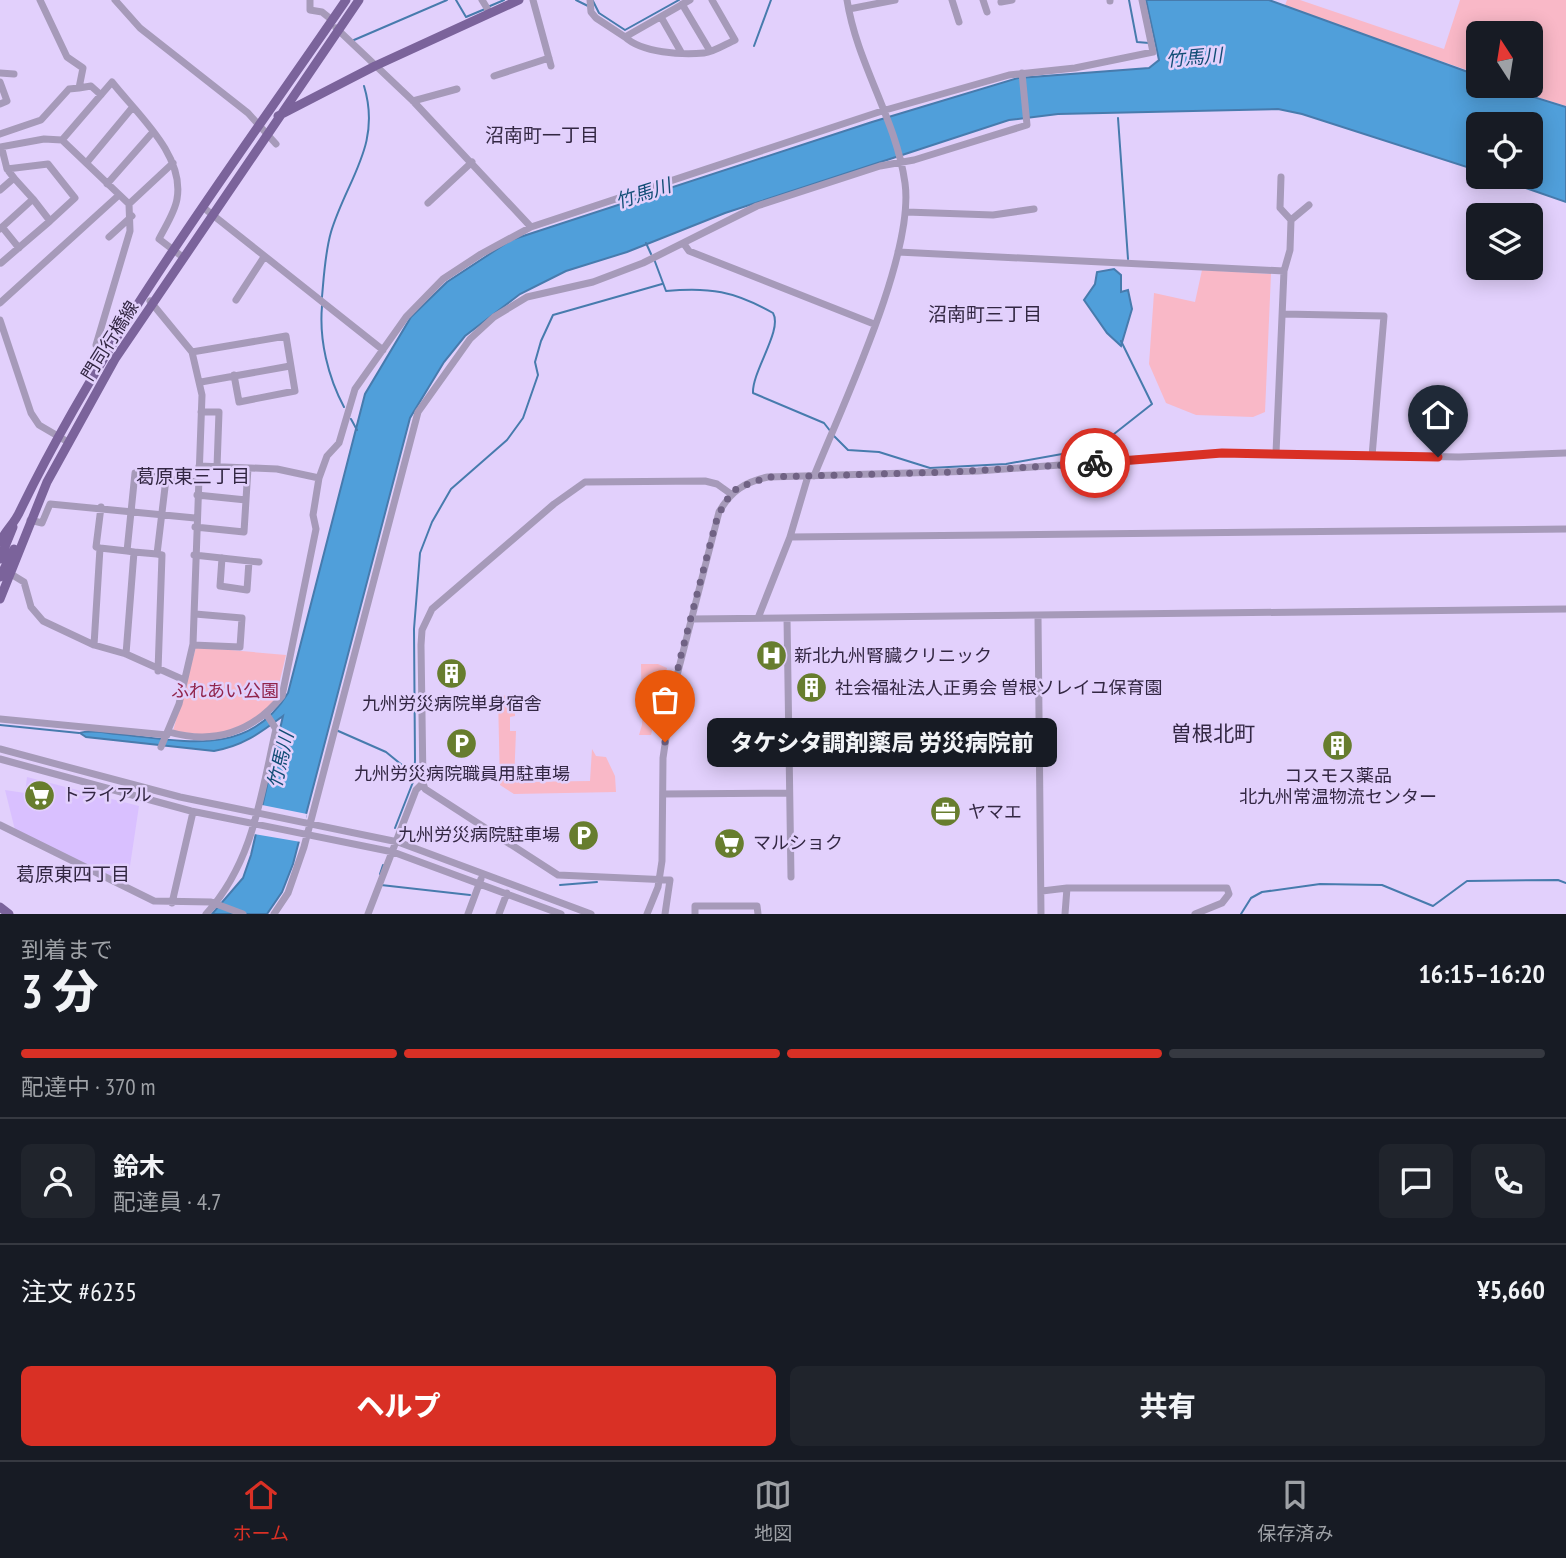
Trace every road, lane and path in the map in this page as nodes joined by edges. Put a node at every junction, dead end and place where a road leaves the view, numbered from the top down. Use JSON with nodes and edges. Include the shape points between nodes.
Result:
{"nodes":[{"id":1,"x":40,"y":0,"type":"edge"},
{"id":2,"x":114,"y":0,"type":"edge"},
{"id":3,"x":310,"y":0,"type":"edge"},
{"id":4,"x":346,"y":0,"type":"edge"},
{"id":5,"x":359,"y":0,"type":"edge"},
{"id":6,"x":519,"y":0,"type":"edge"},
{"id":7,"x":533,"y":0,"type":"edge"},
{"id":8,"x":590,"y":0,"type":"edge"},
{"id":9,"x":712,"y":0,"type":"edge"},
{"id":10,"x":895,"y":0,"type":"edge"},
{"id":11,"x":952,"y":0,"type":"edge"},
{"id":12,"x":982,"y":0,"type":"edge"},
{"id":13,"x":1012,"y":0,"type":"edge"},
{"id":14,"x":1142,"y":0,"type":"edge"},
{"id":15,"x":686,"y":2,"type":"edge"},
{"id":16,"x":1001,"y":2,"type":"dead end"},
{"id":17,"x":848,"y":4,"type":"edge"},
{"id":18,"x":486,"y":7,"type":"edge"},
{"id":19,"x":987,"y":12,"type":"dead end"},
{"id":20,"x":661,"y":17,"type":"junction"},
{"id":21,"x":959,"y":22,"type":"dead end"},
{"id":22,"x":334,"y":24,"type":"junction"},
{"id":23,"x":625,"y":37,"type":"junction"},
{"id":24,"x":710,"y":51,"type":"junction"},
{"id":25,"x":681,"y":52,"type":"junction"},
{"id":26,"x":375,"y":66,"type":"junction"},
{"id":27,"x":0,"y":73,"type":"edge"},
{"id":28,"x":13,"y":74,"type":"dead end"},
{"id":29,"x":1022,"y":75,"type":"junction"},
{"id":30,"x":494,"y":76,"type":"dead end"},
{"id":31,"x":0,"y":82,"type":"edge"},
{"id":32,"x":300,"y":84,"type":"junction"},
{"id":33,"x":79,"y":88,"type":"junction"},
{"id":34,"x":457,"y":89,"type":"dead end"},
{"id":35,"x":101,"y":95,"type":"junction"},
{"id":36,"x":314,"y":97,"type":"junction"},
{"id":37,"x":414,"y":101,"type":"junction"},
{"id":38,"x":0,"y":104,"type":"edge"},
{"id":39,"x":132,"y":108,"type":"junction"},
{"id":40,"x":883,"y":113,"type":"junction"},
{"id":41,"x":277,"y":117,"type":"junction"},
{"id":42,"x":260,"y":125,"type":"junction"},
{"id":43,"x":152,"y":133,"type":"junction"},
{"id":44,"x":0,"y":134,"type":"edge"},
{"id":45,"x":265,"y":136,"type":"junction"},
{"id":46,"x":62,"y":140,"type":"junction"},
{"id":47,"x":275,"y":144,"type":"dead end"},
{"id":48,"x":1,"y":148,"type":"edge"},
{"id":49,"x":899,"y":159,"type":"junction"},
{"id":50,"x":88,"y":161,"type":"junction"},
{"id":51,"x":472,"y":162,"type":"junction"},
{"id":52,"x":173,"y":163,"type":"junction"},
{"id":53,"x":7,"y":169,"type":"junction"},
{"id":54,"x":1281,"y":177,"type":"dead end"},
{"id":55,"x":14,"y":178,"type":"junction"},
{"id":56,"x":107,"y":184,"type":"junction"},
{"id":57,"x":0,"y":190,"type":"edge"},
{"id":58,"x":119,"y":195,"type":"junction"},
{"id":59,"x":33,"y":199,"type":"junction"},
{"id":60,"x":428,"y":203,"type":"dead end"},
{"id":61,"x":129,"y":204,"type":"junction"},
{"id":62,"x":1309,"y":205,"type":"dead end"},
{"id":63,"x":204,"y":208,"type":"junction"},
{"id":64,"x":1034,"y":209,"type":"dead end"},
{"id":65,"x":906,"y":212,"type":"junction"},
{"id":66,"x":213,"y":214,"type":"junction"},
{"id":67,"x":132,"y":215,"type":"junction"},
{"id":68,"x":1291,"y":220,"type":"junction"},
{"id":69,"x":50,"y":221,"type":"junction"},
{"id":70,"x":531,"y":227,"type":"junction"},
{"id":71,"x":1,"y":228,"type":"edge"},
{"id":72,"x":109,"y":237,"type":"dead end"},
{"id":73,"x":684,"y":244,"type":"junction"},
{"id":74,"x":19,"y":248,"type":"junction"},
{"id":75,"x":174,"y":251,"type":"junction"},
{"id":76,"x":898,"y":251,"type":"junction"},
{"id":77,"x":264,"y":257,"type":"junction"},
{"id":78,"x":184,"y":258,"type":"junction"},
{"id":79,"x":1,"y":263,"type":"edge"},
{"id":80,"x":1284,"y":271,"type":"junction"},
{"id":81,"x":141,"y":295,"type":"junction"},
{"id":82,"x":236,"y":300,"type":"dead end"},
{"id":83,"x":0,"y":303,"type":"edge"},
{"id":84,"x":153,"y":303,"type":"junction"},
{"id":85,"x":1283,"y":314,"type":"junction"},
{"id":86,"x":0,"y":320,"type":"edge"},
{"id":87,"x":874,"y":324,"type":"junction"},
{"id":88,"x":383,"y":350,"type":"junction"},
{"id":89,"x":192,"y":352,"type":"junction"},
{"id":90,"x":105,"y":353,"type":"junction"},
{"id":91,"x":116,"y":359,"type":"junction"},
{"id":92,"x":290,"y":366,"type":"junction"},
{"id":93,"x":234,"y":375,"type":"junction"},
{"id":94,"x":201,"y":382,"type":"junction"},
{"id":95,"x":201,"y":412,"type":"junction"},
{"id":96,"x":57,"y":438,"type":"junction"},
{"id":97,"x":68,"y":442,"type":"junction"},
{"id":98,"x":1276,"y":453,"type":"junction"},
{"id":99,"x":1566,"y":453,"type":"edge"},
{"id":100,"x":1372,"y":456,"type":"junction"},
{"id":101,"x":198,"y":466,"type":"junction"},
{"id":102,"x":217,"y":467,"type":"junction"},
{"id":103,"x":248,"y":468,"type":"junction"},
{"id":104,"x":811,"y":476,"type":"junction"},
{"id":105,"x":319,"y":478,"type":"junction"},
{"id":106,"x":166,"y":479,"type":"junction"},
{"id":107,"x":198,"y":482,"type":"junction"},
{"id":108,"x":731,"y":494,"type":"junction"},
{"id":109,"x":197,"y":495,"type":"junction"},
{"id":110,"x":246,"y":500,"type":"junction"},
{"id":111,"x":101,"y":507,"type":"junction"},
{"id":112,"x":131,"y":510,"type":"junction"},
{"id":113,"x":162,"y":514,"type":"junction"},
{"id":114,"x":18,"y":516,"type":"junction"},
{"id":115,"x":195,"y":518,"type":"junction"},
{"id":116,"x":30,"y":520,"type":"junction"},
{"id":117,"x":195,"y":527,"type":"junction"},
{"id":118,"x":1566,"y":529,"type":"edge"},
{"id":119,"x":790,"y":537,"type":"junction"},
{"id":120,"x":0,"y":542,"type":"edge"},
{"id":121,"x":100,"y":548,"type":"junction"},
{"id":122,"x":130,"y":551,"type":"junction"},
{"id":123,"x":157,"y":554,"type":"junction"},
{"id":124,"x":194,"y":555,"type":"junction"},
{"id":125,"x":222,"y":558,"type":"junction"},
{"id":126,"x":0,"y":559,"type":"edge"},
{"id":127,"x":249,"y":561,"type":"junction"},
{"id":128,"x":259,"y":562,"type":"dead end"},
{"id":129,"x":3,"y":572,"type":"edge"},
{"id":130,"x":0,"y":599,"type":"edge"},
{"id":131,"x":1566,"y":609,"type":"edge"},
{"id":132,"x":195,"y":614,"type":"junction"},
{"id":133,"x":1038,"y":616,"type":"junction"},
{"id":134,"x":758,"y":618,"type":"junction"},
{"id":135,"x":787,"y":618,"type":"junction"},
{"id":136,"x":691,"y":619,"type":"junction"},
{"id":137,"x":93,"y":645,"type":"junction"},
{"id":138,"x":193,"y":645,"type":"junction"},
{"id":139,"x":126,"y":654,"type":"junction"},
{"id":140,"x":158,"y":671,"type":"junction"},
{"id":141,"x":184,"y":681,"type":"junction"},
{"id":142,"x":267,"y":715,"type":"junction"},
{"id":143,"x":0,"y":719,"type":"edge"},
{"id":144,"x":167,"y":735,"type":"junction"},
{"id":145,"x":161,"y":747,"type":"dead end"},
{"id":146,"x":0,"y":748,"type":"edge"},
{"id":147,"x":0,"y":759,"type":"edge"},
{"id":148,"x":422,"y":783,"type":"junction"},
{"id":149,"x":789,"y":793,"type":"junction"},
{"id":150,"x":663,"y":794,"type":"junction"},
{"id":151,"x":193,"y":812,"type":"junction"},
{"id":152,"x":257,"y":813,"type":"junction"},
{"id":153,"x":308,"y":823,"type":"junction"},
{"id":154,"x":255,"y":824,"type":"junction"},
{"id":155,"x":0,"y":825,"type":"edge"},
{"id":156,"x":306,"y":834,"type":"junction"},
{"id":157,"x":398,"y":842,"type":"junction"},
{"id":158,"x":393,"y":852,"type":"junction"},
{"id":159,"x":484,"y":872,"type":"junction"},
{"id":160,"x":791,"y":877,"type":"dead end"},
{"id":161,"x":660,"y":879,"type":"junction"},
{"id":162,"x":480,"y":882,"type":"junction"},
{"id":163,"x":1067,"y":888,"type":"junction"},
{"id":164,"x":1042,"y":891,"type":"junction"},
{"id":165,"x":507,"y":893,"type":"junction"},
{"id":166,"x":172,"y":903,"type":"junction"},
{"id":167,"x":217,"y":903,"type":"junction"},
{"id":168,"x":0,"y":907,"type":"edge"},
{"id":169,"x":546,"y":911,"type":"edge"},
{"id":170,"x":369,"y":912,"type":"edge"},
{"id":171,"x":9,"y":914,"type":"edge"},
{"id":172,"x":206,"y":914,"type":"edge"},
{"id":173,"x":243,"y":914,"type":"edge"},
{"id":174,"x":274,"y":914,"type":"edge"},
{"id":175,"x":378,"y":914,"type":"edge"},
{"id":176,"x":468,"y":914,"type":"edge"},
{"id":177,"x":499,"y":914,"type":"edge"},
{"id":178,"x":561,"y":914,"type":"edge"},
{"id":179,"x":591,"y":914,"type":"edge"},
{"id":180,"x":647,"y":914,"type":"edge"},
{"id":181,"x":665,"y":914,"type":"edge"},
{"id":182,"x":695,"y":914,"type":"edge"},
{"id":183,"x":758,"y":914,"type":"edge"},
{"id":184,"x":1041,"y":914,"type":"edge"},
{"id":185,"x":1065,"y":914,"type":"edge"},
{"id":186,"x":1195,"y":914,"type":"edge"}],
"edges":[{"from":1,"to":33,"type":"street","via":[[68,57],[83,68]]},
{"from":2,"to":42,"type":"street","via":[[140,28]]},
{"from":3,"to":22,"type":"street","via":[[310,10],[322,12]]},
{"from":4,"to":22,"type":"main road","name":"門司行橋線"},
{"from":5,"to":22,"type":"main road","name":"門司行橋線"},
{"from":6,"to":18,"type":"main road","name":"門司行橋線"},
{"from":7,"to":30,"type":"street","via":[[550,62]]},
{"from":8,"to":23,"type":"street","via":[[596,18]]},
{"from":9,"to":24,"type":"street","via":[[735,40]]},
{"from":10,"to":17,"type":"street"},
{"from":11,"to":21,"type":"street"},
{"from":12,"to":19,"type":"street"},
{"from":13,"to":16,"type":"street"},
{"from":14,"to":29,"type":"street","via":[[1153,52]]},
{"from":15,"to":20,"type":"street"},
{"from":15,"to":24,"type":"street"},
{"from":17,"to":40,"type":"street"},
{"from":18,"to":26,"type":"main road","name":"門司行橋線"},
{"from":20,"to":23,"type":"street"},
{"from":20,"to":25,"type":"street"},
{"from":22,"to":26,"type":"street"},
{"from":22,"to":32,"type":"main road","name":"門司行橋線"},
{"from":22,"to":42,"type":"main road","name":"門司行橋線"},
{"from":23,"to":25,"type":"street","via":[[632,44]]},
{"from":24,"to":25,"type":"street"},
{"from":26,"to":36,"type":"main road","name":"門司行橋線"},
{"from":26,"to":37,"type":"street"},
{"from":27,"to":28,"type":"street"},
{"from":29,"to":40,"type":"street"},
{"from":29,"to":49,"type":"street","via":[[1029,122],[914,160]]},
{"from":31,"to":38,"type":"street","via":[[7,101]]},
{"from":32,"to":36,"type":"main road"},
{"from":32,"to":41,"type":"main road","name":"門司行橋線"},
{"from":33,"to":35,"type":"street","via":[[91,86]]},
{"from":33,"to":44,"type":"street","via":[[69,89],[41,120]]},
{"from":34,"to":37,"type":"street"},
{"from":35,"to":39,"type":"street","via":[[112,82]]},
{"from":35,"to":46,"type":"street"},
{"from":36,"to":41,"type":"main road","name":"門司行橋線"},
{"from":37,"to":51,"type":"street"},
{"from":39,"to":43,"type":"street"},
{"from":39,"to":50,"type":"street"},
{"from":40,"to":49,"type":"street"},
{"from":40,"to":70,"type":"street"},
{"from":41,"to":42,"type":"main road","name":"門司行橋線"},
{"from":41,"to":45,"type":"main road","name":"門司行橋線"},
{"from":42,"to":45,"type":"street"},
{"from":42,"to":63,"type":"main road","name":"門司行橋線"},
{"from":43,"to":52,"type":"street"},
{"from":43,"to":56,"type":"street"},
{"from":45,"to":47,"type":"street"},
{"from":45,"to":66,"type":"main road","name":"門司行橋線"},
{"from":46,"to":48,"type":"street"},
{"from":46,"to":50,"type":"street"},
{"from":48,"to":53,"type":"street"},
{"from":49,"to":65,"type":"street"},
{"from":49,"to":73,"type":"street","via":[[757,206]]},
{"from":50,"to":56,"type":"street"},
{"from":51,"to":60,"type":"street"},
{"from":51,"to":70,"type":"street"},
{"from":52,"to":61,"type":"street"},
{"from":52,"to":75,"type":"street","via":[[177,200],[159,239]]},
{"from":53,"to":55,"type":"street"},
{"from":53,"to":69,"type":"street","via":[[48,164],[75,198]]},
{"from":54,"to":68,"type":"street","via":[[1280,208]]},
{"from":55,"to":57,"type":"street"},
{"from":55,"to":59,"type":"street"},
{"from":56,"to":58,"type":"street"},
{"from":58,"to":61,"type":"street"},
{"from":58,"to":83,"type":"street"},
{"from":59,"to":69,"type":"street"},
{"from":59,"to":71,"type":"street"},
{"from":61,"to":67,"type":"street"},
{"from":62,"to":68,"type":"street"},
{"from":63,"to":66,"type":"street"},
{"from":63,"to":75,"type":"main road","name":"門司行橋線"},
{"from":64,"to":65,"type":"street","via":[[993,215]]},
{"from":65,"to":76,"type":"street"},
{"from":66,"to":77,"type":"street"},
{"from":66,"to":78,"type":"main road","name":"門司行橋線"},
{"from":67,"to":72,"type":"street"},
{"from":67,"to":90,"type":"street","via":[[96,345]]},
{"from":68,"to":80,"type":"street"},
{"from":69,"to":74,"type":"street"},
{"from":70,"to":88,"type":"street","via":[[443,279],[405,317]]},
{"from":71,"to":74,"type":"street"},
{"from":73,"to":87,"type":"street","via":[[689,251]]},
{"from":73,"to":153,"type":"street","via":[[593,282],[527,297],[470,339],[435,385],[418,412]]},
{"from":74,"to":79,"type":"street"},
{"from":75,"to":78,"type":"street"},
{"from":75,"to":81,"type":"main road","name":"門司行橋線"},
{"from":76,"to":80,"type":"street"},
{"from":76,"to":87,"type":"street"},
{"from":77,"to":82,"type":"street"},
{"from":77,"to":88,"type":"street"},
{"from":78,"to":84,"type":"main road","name":"門司行橋線"},
{"from":80,"to":85,"type":"street"},
{"from":81,"to":84,"type":"street"},
{"from":81,"to":90,"type":"main road","name":"門司行橋線"},
{"from":84,"to":89,"type":"street"},
{"from":84,"to":91,"type":"main road","name":"門司行橋線"},
{"from":85,"to":98,"type":"street"},
{"from":85,"to":100,"type":"street","via":[[1384,316]]},
{"from":86,"to":96,"type":"street","via":[[31,414]]},
{"from":87,"to":104,"type":"street"},
{"from":88,"to":105,"type":"street","via":[[355,388],[339,443],[327,456]]},
{"from":89,"to":92,"type":"street","via":[[286,336]]},
{"from":89,"to":94,"type":"street"},
{"from":90,"to":91,"type":"street"},
{"from":90,"to":96,"type":"main road","name":"門司行橋線"},
{"from":91,"to":97,"type":"main road","name":"門司行橋線"},
{"from":92,"to":93,"type":"street"},
{"from":92,"to":93,"type":"street","via":[[295,391],[239,402]]},
{"from":93,"to":94,"type":"street"},
{"from":94,"to":95,"type":"street"},
{"from":95,"to":101,"type":"street"},
{"from":95,"to":102,"type":"street","via":[[219,412]]},
{"from":96,"to":97,"type":"street"},
{"from":96,"to":114,"type":"main road","name":"門司行橋線"},
{"from":97,"to":116,"type":"main road","name":"門司行橋線"},
{"from":98,"to":100,"type":"street"},
{"from":98,"to":104,"type":"street"},
{"from":99,"to":100,"type":"street"},
{"from":101,"to":102,"type":"street"},
{"from":101,"to":107,"type":"street"},
{"from":102,"to":103,"type":"street"},
{"from":103,"to":105,"type":"street"},
{"from":103,"to":110,"type":"street"},
{"from":104,"to":108,"type":"street","via":[[768,477],[744,484]]},
{"from":104,"to":119,"type":"street"},
{"from":105,"to":142,"type":"street","via":[[313,515],[316,529],[298,632],[282,696]]},
{"from":106,"to":107,"type":"street"},
{"from":106,"to":112,"type":"street","via":[[135,473]]},
{"from":106,"to":113,"type":"street"},
{"from":107,"to":109,"type":"street"},
{"from":108,"to":136,"type":"street","via":[[719,512]]},
{"from":108,"to":148,"type":"street","via":[[705,481],[585,482],[432,609],[421,645]]},
{"from":109,"to":110,"type":"street"},
{"from":109,"to":115,"type":"street"},
{"from":110,"to":117,"type":"street","via":[[244,531]]},
{"from":111,"to":112,"type":"street"},
{"from":111,"to":116,"type":"street","via":[[50,504],[42,523]]},
{"from":111,"to":121,"type":"street","via":[[96,547]]},
{"from":112,"to":113,"type":"street"},
{"from":112,"to":122,"type":"street"},
{"from":113,"to":115,"type":"street"},
{"from":113,"to":123,"type":"street"},
{"from":114,"to":120,"type":"main road","name":"門司行橋線"},
{"from":114,"to":126,"type":"main road"},
{"from":115,"to":117,"type":"street"},
{"from":116,"to":129,"type":"main road","name":"門司行橋線"},
{"from":117,"to":124,"type":"street"},
{"from":118,"to":119,"type":"street"},
{"from":119,"to":134,"type":"street"},
{"from":121,"to":122,"type":"street"},
{"from":121,"to":137,"type":"street"},
{"from":122,"to":123,"type":"street"},
{"from":122,"to":139,"type":"street"},
{"from":123,"to":140,"type":"street","via":[[162,555],[163,592]]},
{"from":124,"to":125,"type":"street"},
{"from":124,"to":132,"type":"street"},
{"from":125,"to":127,"type":"street"},
{"from":125,"to":127,"type":"street","via":[[220,586],[247,590]]},
{"from":127,"to":128,"type":"street"},
{"from":129,"to":130,"type":"main road","name":"門司行橋線"},
{"from":129,"to":137,"type":"street","via":[[24,582],[32,607],[43,621]]},
{"from":131,"to":133,"type":"street"},
{"from":132,"to":138,"type":"street"},
{"from":132,"to":138,"type":"street","via":[[242,618],[240,647]]},
{"from":133,"to":135,"type":"street"},
{"from":133,"to":164,"type":"street"},
{"from":134,"to":135,"type":"street"},
{"from":134,"to":136,"type":"street"},
{"from":135,"to":149,"type":"street"},
{"from":136,"to":150,"type":"street","via":[[666,729]]},
{"from":137,"to":139,"type":"street"},
{"from":138,"to":141,"type":"street"},
{"from":139,"to":140,"type":"street"},
{"from":140,"to":141,"type":"street"},
{"from":141,"to":144,"type":"street"},
{"from":142,"to":144,"type":"street","via":[[212,739]]},
{"from":142,"to":152,"type":"street","via":[[276,729]]},
{"from":143,"to":144,"type":"street"},
{"from":144,"to":145,"type":"street"},
{"from":146,"to":152,"type":"street"},
{"from":147,"to":151,"type":"street"},
{"from":148,"to":157,"type":"street"},
{"from":148,"to":161,"type":"street","via":[[558,875]]},
{"from":149,"to":150,"type":"street"},
{"from":149,"to":160,"type":"street"},
{"from":150,"to":161,"type":"street"},
{"from":151,"to":154,"type":"street"},
{"from":151,"to":166,"type":"street"},
{"from":152,"to":153,"type":"street"},
{"from":152,"to":154,"type":"street"},
{"from":153,"to":156,"type":"street"},
{"from":153,"to":157,"type":"street"},
{"from":154,"to":156,"type":"street"},
{"from":154,"to":167,"type":"street","via":[[239,870]]},
{"from":155,"to":166,"type":"street","via":[[154,901]]},
{"from":156,"to":158,"type":"street"},
{"from":156,"to":174,"type":"street","via":[[288,893]]},
{"from":157,"to":158,"type":"street"},
{"from":157,"to":159,"type":"street"},
{"from":158,"to":162,"type":"street"},
{"from":158,"to":170,"type":"street"},
{"from":159,"to":162,"type":"street"},
{"from":159,"to":179,"type":"street"},
{"from":161,"to":180,"type":"street"},
{"from":161,"to":181,"type":"street","via":[[672,883]]},
{"from":162,"to":165,"type":"street"},
{"from":162,"to":176,"type":"street"},
{"from":163,"to":164,"type":"street"},
{"from":163,"to":185,"type":"street"},
{"from":163,"to":186,"type":"street","via":[[1227,888],[1229,894],[1222,903]]},
{"from":164,"to":184,"type":"street"},
{"from":165,"to":169,"type":"street"},
{"from":165,"to":177,"type":"street"},
{"from":166,"to":167,"type":"street"},
{"from":167,"to":172,"type":"street"},
{"from":167,"to":173,"type":"street"},
{"from":168,"to":171,"type":"main road"},
{"from":169,"to":178,"type":"street"},
{"from":170,"to":175,"type":"street"},
{"from":182,"to":183,"type":"street","via":[[695,906],[757,905]]}]}
